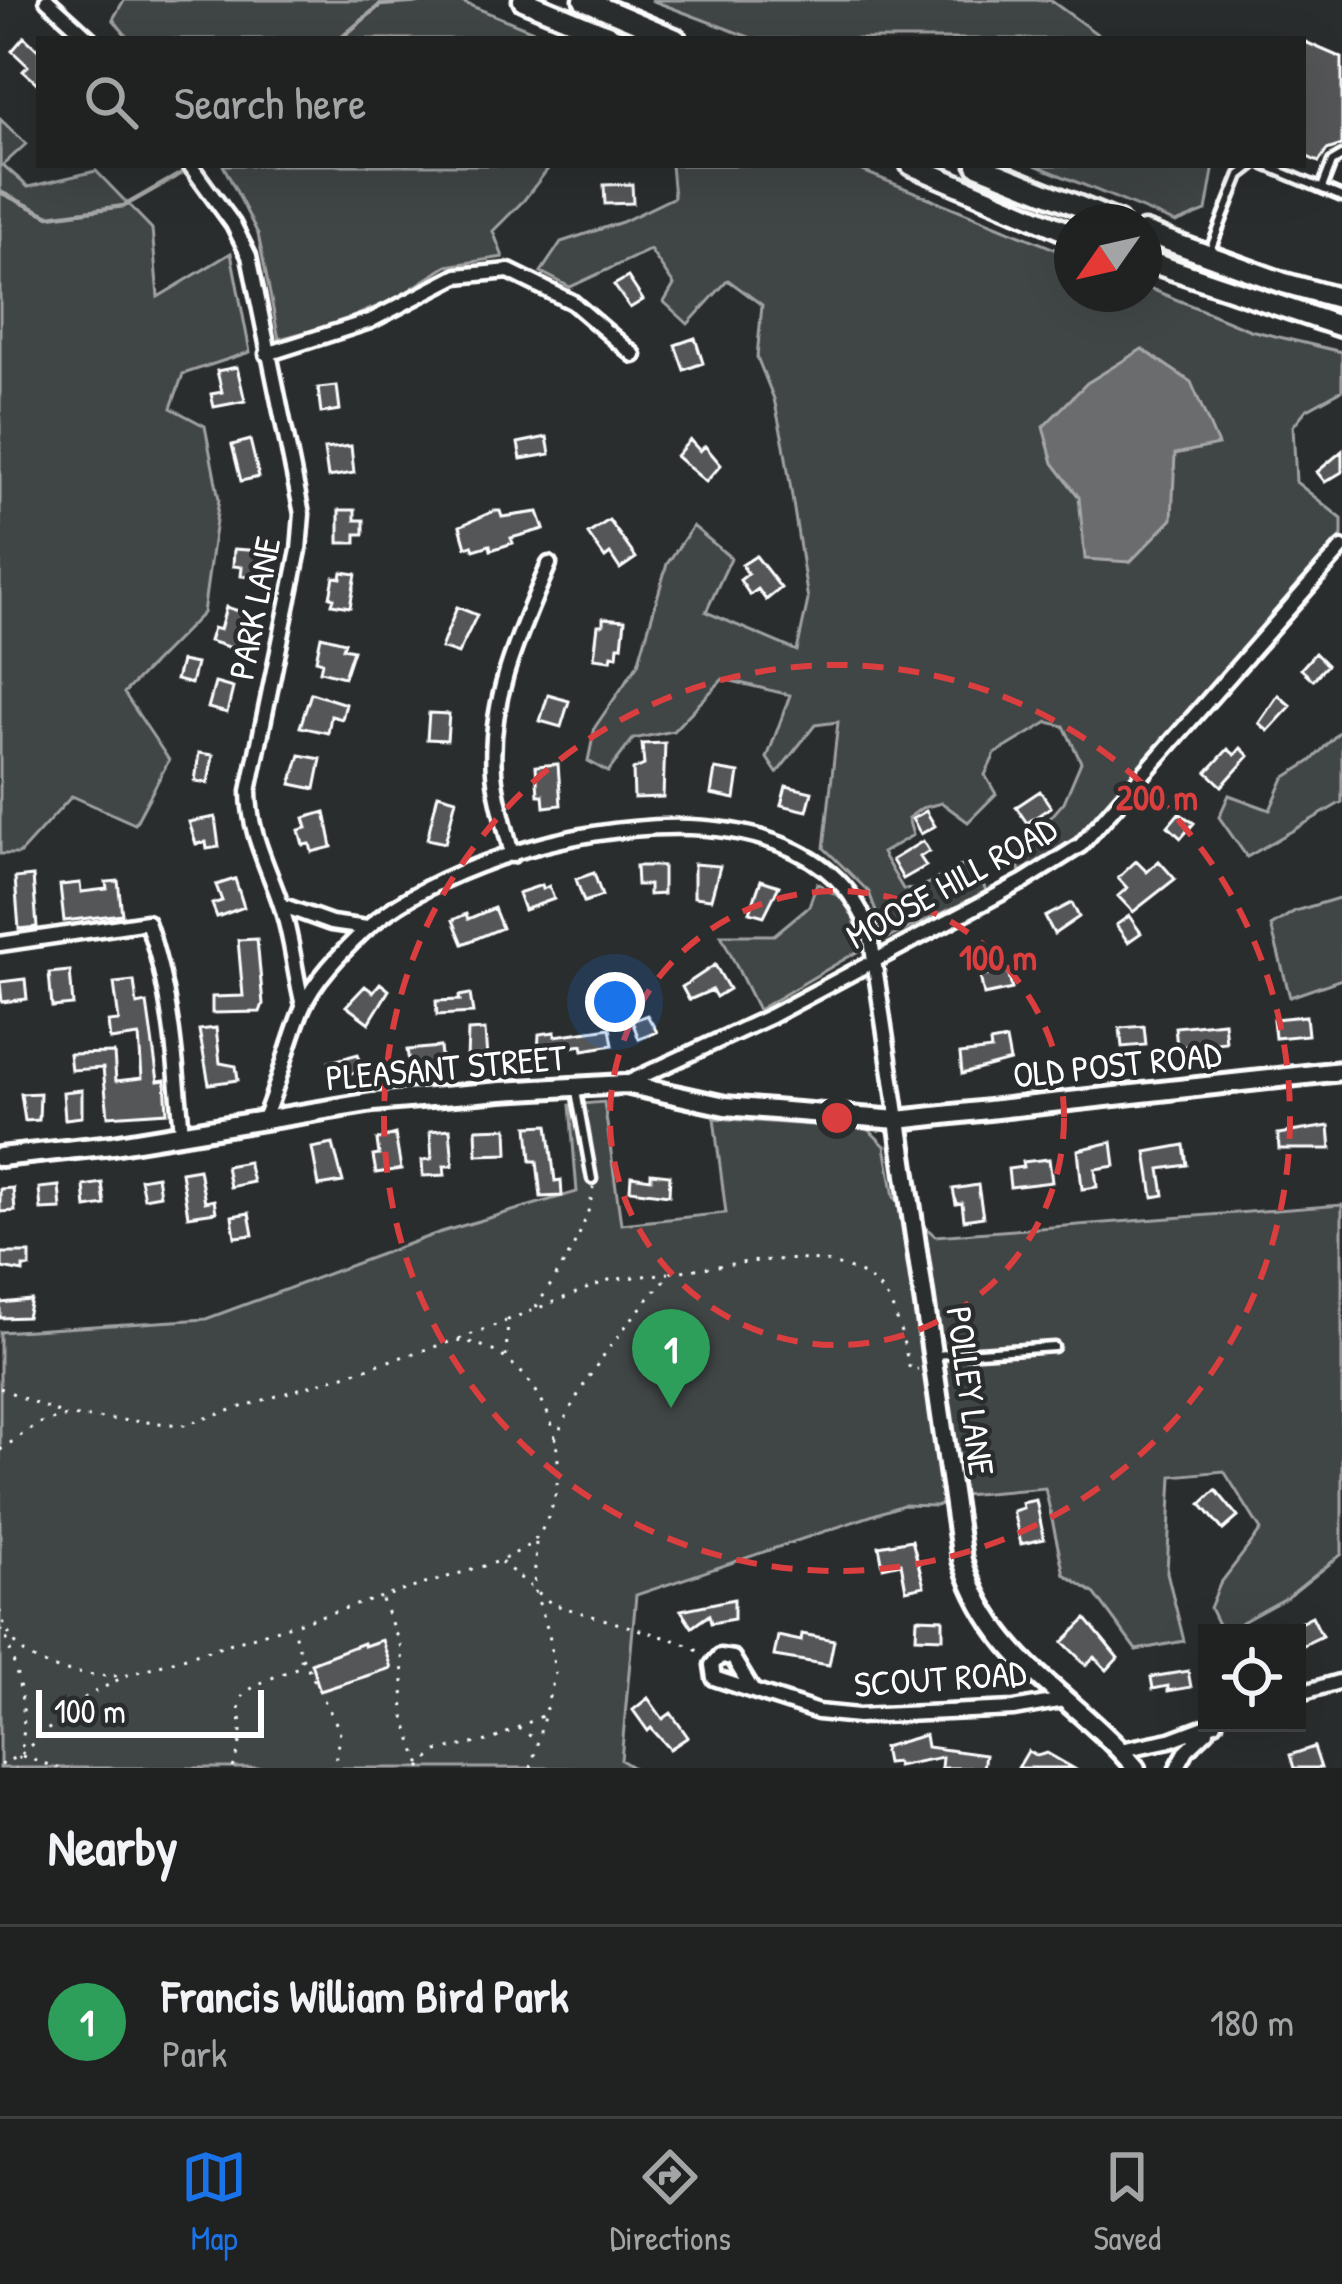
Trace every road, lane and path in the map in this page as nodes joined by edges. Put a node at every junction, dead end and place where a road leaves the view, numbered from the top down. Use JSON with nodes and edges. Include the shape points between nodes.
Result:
{"nodes":[{"id":1,"x":47,"y":0,"type":"edge"},
{"id":2,"x":523,"y":0,"type":"edge"},
{"id":3,"x":584,"y":0,"type":"edge"},
{"id":4,"x":87,"y":36,"type":"edge"},
{"id":5,"x":610,"y":36,"type":"edge"},
{"id":6,"x":669,"y":36,"type":"edge"},
{"id":7,"x":1342,"y":155,"type":"edge"},
{"id":8,"x":918,"y":168,"type":"edge"},
{"id":9,"x":984,"y":168,"type":"edge"},
{"id":10,"x":1249,"y":168,"type":"edge"},
{"id":11,"x":1272,"y":168,"type":"edge"},
{"id":12,"x":195,"y":171,"type":"edge"},
{"id":13,"x":1322,"y":188,"type":"junction"},
{"id":14,"x":1342,"y":197,"type":"edge"},
{"id":15,"x":1073,"y":204,"type":"edge"},
{"id":16,"x":1054,"y":226,"type":"edge"},
{"id":17,"x":1162,"y":239,"type":"edge"},
{"id":18,"x":1207,"y":256,"type":"junction"},
{"id":19,"x":1162,"y":266,"type":"edge"},
{"id":20,"x":1342,"y":299,"type":"edge"},
{"id":21,"x":1342,"y":327,"type":"edge"},
{"id":22,"x":267,"y":354,"type":"junction"},
{"id":23,"x":634,"y":355,"type":"dead end"},
{"id":24,"x":1342,"y":548,"type":"edge"},
{"id":25,"x":549,"y":564,"type":"dead end"},
{"id":26,"x":512,"y":855,"type":"junction"},
{"id":27,"x":281,"y":905,"type":"junction"},
{"id":28,"x":367,"y":928,"type":"junction"},
{"id":29,"x":0,"y":944,"type":"edge"},
{"id":30,"x":876,"y":959,"type":"junction"},
{"id":31,"x":303,"y":1005,"type":"junction"},
{"id":32,"x":1342,"y":1072,"type":"edge"},
{"id":33,"x":625,"y":1084,"type":"junction"},
{"id":34,"x":575,"y":1087,"type":"junction"},
{"id":35,"x":898,"y":1120,"type":"junction"},
{"id":36,"x":263,"y":1121,"type":"junction"},
{"id":37,"x":182,"y":1134,"type":"junction"},
{"id":38,"x":0,"y":1157,"type":"edge"},
{"id":39,"x":592,"y":1179,"type":"joint"},
{"id":40,"x":672,"y":1272,"type":"junction"},
{"id":41,"x":536,"y":1309,"type":"junction"},
{"id":42,"x":508,"y":1320,"type":"junction"},
{"id":43,"x":456,"y":1340,"type":"junction"},
{"id":44,"x":1054,"y":1348,"type":"dead end"},
{"id":45,"x":506,"y":1359,"type":"junction"},
{"id":46,"x":931,"y":1361,"type":"junction"},
{"id":47,"x":0,"y":1388,"type":"edge"},
{"id":48,"x":68,"y":1416,"type":"junction"},
{"id":49,"x":554,"y":1441,"type":"junction"},
{"id":50,"x":0,"y":1450,"type":"edge"},
{"id":51,"x":536,"y":1540,"type":"junction"},
{"id":52,"x":500,"y":1561,"type":"junction"},
{"id":53,"x":534,"y":1588,"type":"junction"},
{"id":54,"x":382,"y":1599,"type":"junction"},
{"id":55,"x":0,"y":1611,"type":"edge"},
{"id":56,"x":292,"y":1627,"type":"junction"},
{"id":57,"x":3,"y":1631,"type":"edge"},
{"id":58,"x":301,"y":1655,"type":"junction"},
{"id":59,"x":715,"y":1662,"type":"joint"},
{"id":60,"x":124,"y":1676,"type":"junction"},
{"id":61,"x":1342,"y":1681,"type":"edge"},
{"id":62,"x":1306,"y":1691,"type":"edge"},
{"id":63,"x":1063,"y":1700,"type":"junction"},
{"id":64,"x":545,"y":1714,"type":"junction"},
{"id":65,"x":516,"y":1727,"type":"junction"},
{"id":66,"x":1198,"y":1730,"type":"edge"},
{"id":67,"x":1205,"y":1732,"type":"edge"},
{"id":68,"x":536,"y":1739,"type":"junction"},
{"id":69,"x":1120,"y":1750,"type":"junction"},
{"id":70,"x":20,"y":1755,"type":"junction"},
{"id":71,"x":0,"y":1765,"type":"edge"},
{"id":72,"x":420,"y":1767,"type":"edge"},
{"id":73,"x":15,"y":1768,"type":"edge"},
{"id":74,"x":58,"y":1768,"type":"edge"},
{"id":75,"x":233,"y":1768,"type":"edge"},
{"id":76,"x":334,"y":1768,"type":"edge"},
{"id":77,"x":531,"y":1768,"type":"edge"},
{"id":78,"x":1136,"y":1768,"type":"edge"},
{"id":79,"x":1177,"y":1768,"type":"edge"}],
"edges":[{"from":1,"to":4,"type":"street"},
{"from":2,"to":5,"type":"main road"},
{"from":3,"to":6,"type":"main road"},
{"from":7,"to":13,"type":"lane"},
{"from":8,"to":16,"type":"main road"},
{"from":9,"to":15,"type":"main road"},
{"from":10,"to":18,"type":"lane"},
{"from":11,"to":13,"type":"lane"},
{"from":12,"to":22,"type":"street","name":"PARK LANE","via":[[249,256]]},
{"from":13,"to":14,"type":"lane"},
{"from":17,"to":18,"type":"main road"},
{"from":18,"to":20,"type":"main road"},
{"from":19,"to":21,"type":"main road"},
{"from":22,"to":23,"type":"street","via":[[370,321],[457,276],[509,271],[572,302]]},
{"from":22,"to":27,"type":"street","name":"PARK LANE","via":[[302,514],[249,791],[249,814]]},
{"from":24,"to":30,"type":"street","name":"MOOSE HILL ROAD","via":[[1081,845]]},
{"from":25,"to":26,"type":"street","via":[[494,731],[494,774]]},
{"from":26,"to":28,"type":"street","name":"POLLEY LANE","via":[[421,893]]},
{"from":26,"to":30,"type":"street","name":"POLLEY LANE","via":[[667,826],[775,841],[847,886]]},
{"from":27,"to":28,"type":"street"},
{"from":27,"to":31,"type":"street","name":"PARK LANE"},
{"from":28,"to":31,"type":"street","name":"POLLEY LANE"},
{"from":29,"to":37,"type":"street","via":[[147,922],[173,1034]]},
{"from":30,"to":33,"type":"street","name":"MOOSE HILL ROAD"},
{"from":30,"to":35,"type":"street","name":"POLLEY LANE"},
{"from":31,"to":36,"type":"street"},
{"from":32,"to":35,"type":"street","name":"OLD POST ROAD"},
{"from":33,"to":34,"type":"street","name":"PLEASANT STREET"},
{"from":33,"to":35,"type":"street","name":"PLEASANT STREET","via":[[725,1106]]},
{"from":34,"to":36,"type":"street","name":"PLEASANT STREET","via":[[373,1102]]},
{"from":34,"to":39,"type":"lane"},
{"from":35,"to":46,"type":"street","name":"POLLEY LANE"},
{"from":36,"to":37,"type":"street","name":"PLEASANT STREET"},
{"from":37,"to":38,"type":"street","name":"PLEASANT STREET"},
{"from":39,"to":41,"type":"path","via":[[583,1222]]},
{"from":40,"to":41,"type":"path","via":[[609,1280]]},
{"from":40,"to":46,"type":"path","via":[[809,1258],[836,1263],[888,1299],[910,1370]]},
{"from":40,"to":49,"type":"path","via":[[623,1327]]},
{"from":41,"to":42,"type":"path"},
{"from":42,"to":43,"type":"path"},
{"from":42,"to":45,"type":"path"},
{"from":43,"to":45,"type":"path"},
{"from":43,"to":48,"type":"path","via":[[184,1425]]},
{"from":44,"to":46,"type":"lane"},
{"from":45,"to":49,"type":"path","via":[[537,1390]]},
{"from":46,"to":63,"type":"street","name":"POLLEY LANE","via":[[973,1594],[1002,1642]]},
{"from":47,"to":48,"type":"path"},
{"from":48,"to":50,"type":"path","via":[[39,1423]]},
{"from":49,"to":51,"type":"path","via":[[554,1502]]},
{"from":51,"to":52,"type":"path"},
{"from":51,"to":53,"type":"path"},
{"from":52,"to":53,"type":"path"},
{"from":52,"to":54,"type":"path"},
{"from":53,"to":59,"type":"path","via":[[552,1604],[680,1642]]},
{"from":53,"to":64,"type":"path","via":[[555,1673]]},
{"from":54,"to":56,"type":"path"},
{"from":54,"to":72,"type":"path","via":[[402,1650],[404,1717]]},
{"from":55,"to":57,"type":"path"},
{"from":56,"to":58,"type":"path"},
{"from":56,"to":60,"type":"path"},
{"from":57,"to":60,"type":"path","via":[[44,1664]]},
{"from":57,"to":70,"type":"path","via":[[24,1708]]},
{"from":58,"to":75,"type":"path","via":[[299,1667],[242,1693]]},
{"from":58,"to":76,"type":"path","via":[[340,1731]]},
{"from":59,"to":63,"type":"street","name":"SCOUT ROAD","via":[[733,1658],[752,1690],[858,1717]]},
{"from":60,"to":70,"type":"path","via":[[61,1714]]},
{"from":61,"to":62,"type":"street"},
{"from":63,"to":69,"type":"street","name":"POLLEY LANE"},
{"from":64,"to":65,"type":"path"},
{"from":64,"to":68,"type":"path"},
{"from":65,"to":68,"type":"path"},
{"from":65,"to":72,"type":"path","via":[[437,1751]]},
{"from":66,"to":69,"type":"street"},
{"from":67,"to":79,"type":"street"},
{"from":68,"to":77,"type":"path"},
{"from":69,"to":78,"type":"street","name":"POLLEY LANE"},
{"from":70,"to":71,"type":"path"},
{"from":70,"to":73,"type":"path"},
{"from":70,"to":74,"type":"path"}]}
